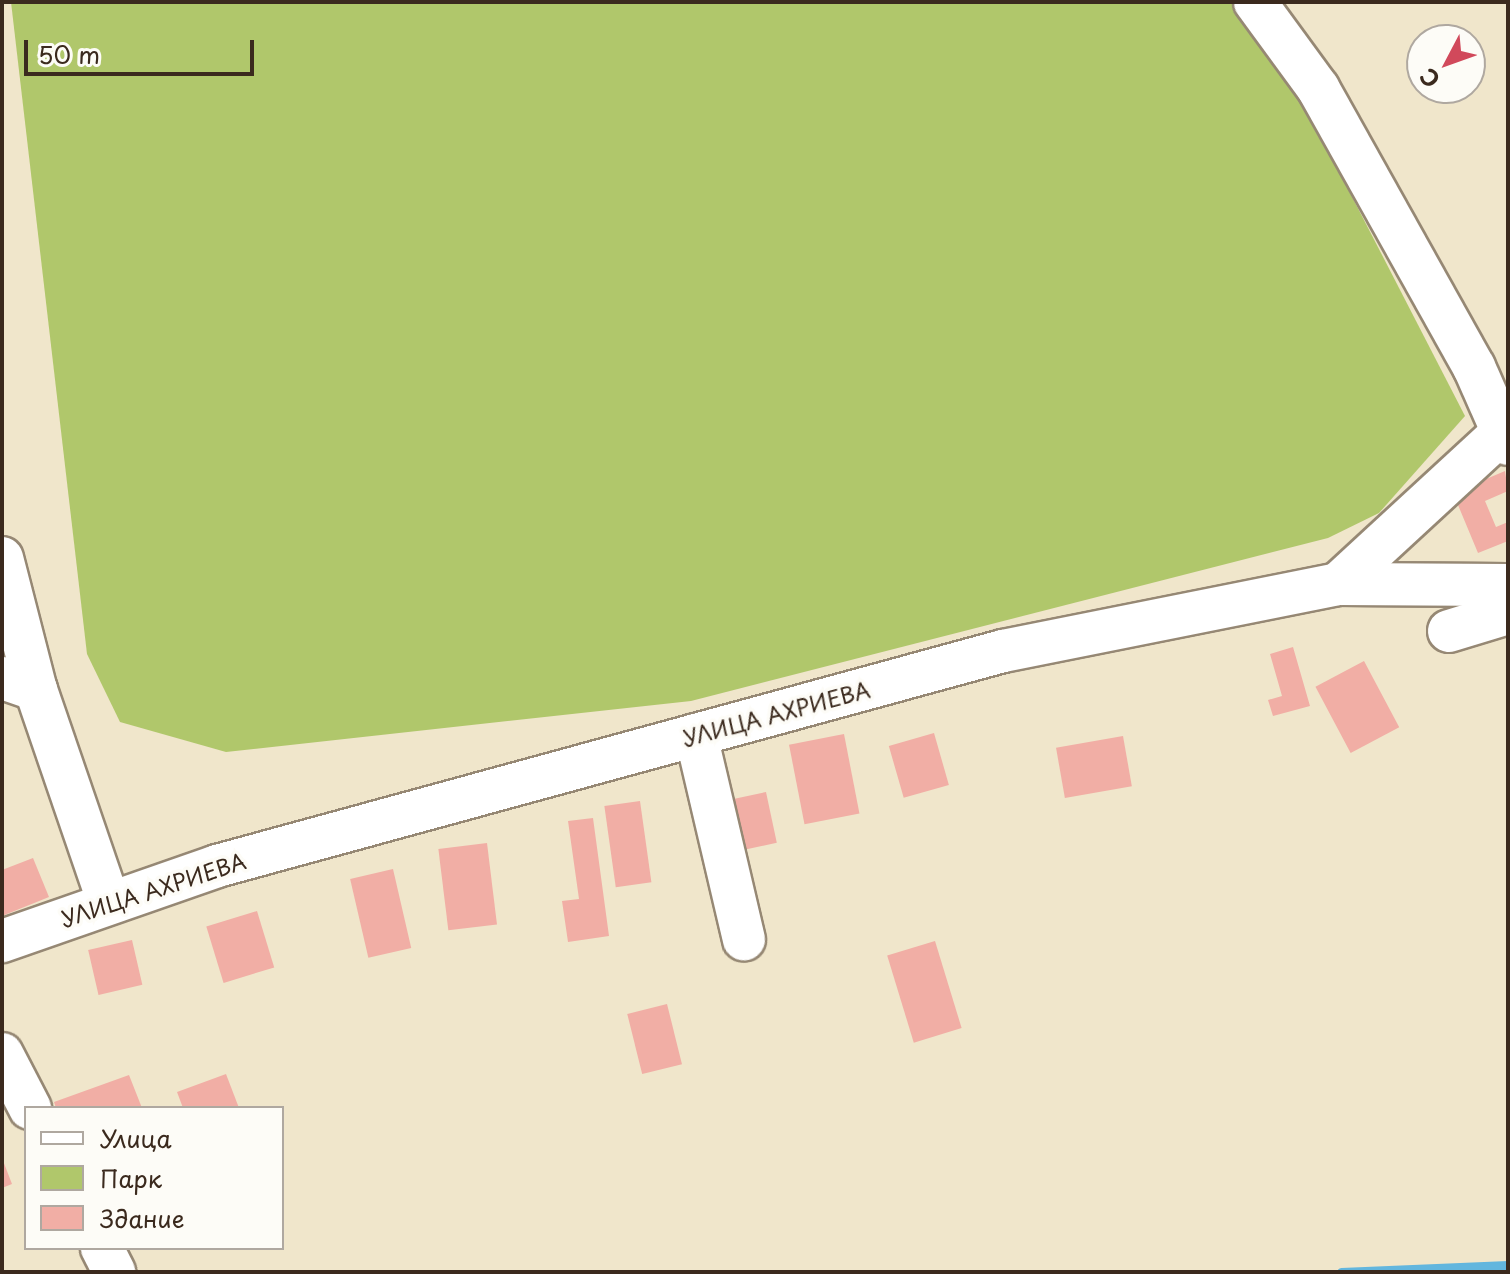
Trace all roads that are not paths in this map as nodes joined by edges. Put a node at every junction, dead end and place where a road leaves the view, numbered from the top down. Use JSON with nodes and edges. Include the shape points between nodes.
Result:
{"nodes":[{"id":1,"x":1255,"y":2,"type":"edge"},
{"id":2,"x":1506,"y":435,"type":"edge"},
{"id":3,"x":2,"y":558,"type":"edge"},
{"id":4,"x":1338,"y":584,"type":"junction"},
{"id":5,"x":1508,"y":585,"type":"edge"},
{"id":6,"x":1508,"y":613,"type":"edge"},
{"id":7,"x":1449,"y":631,"type":"dead end"},
{"id":8,"x":19,"y":684,"type":"edge"},
{"id":9,"x":696,"y":735,"type":"junction"},
{"id":10,"x":108,"y":900,"type":"junction"},
{"id":11,"x":744,"y":939,"type":"dead end"},
{"id":12,"x":2,"y":941,"type":"edge"},
{"id":13,"x":2,"y":1054,"type":"edge"},
{"id":14,"x":29,"y":1106,"type":"edge"},
{"id":15,"x":103,"y":1250,"type":"edge"},
{"id":16,"x":114,"y":1272,"type":"edge"}],
"edges":[{"from":1,"to":2,"type":"street","via":[[1318,88],[1474,367]]},
{"from":2,"to":4,"type":"street"},
{"from":3,"to":8,"type":"street"},
{"from":4,"to":5,"type":"street","name":"УЛИЦА АХРИЕВА"},
{"from":4,"to":9,"type":"street","name":"УЛИЦА АХРИЕВА","via":[[1003,651]]},
{"from":6,"to":7,"type":"street"},
{"from":8,"to":10,"type":"street"},
{"from":9,"to":10,"type":"street","name":"УЛИЦА АХРИЕВА"},
{"from":9,"to":11,"type":"street"},
{"from":10,"to":12,"type":"street","name":"УЛИЦА АХРИЕВА"},
{"from":13,"to":14,"type":"street"},
{"from":15,"to":16,"type":"street"}]}
